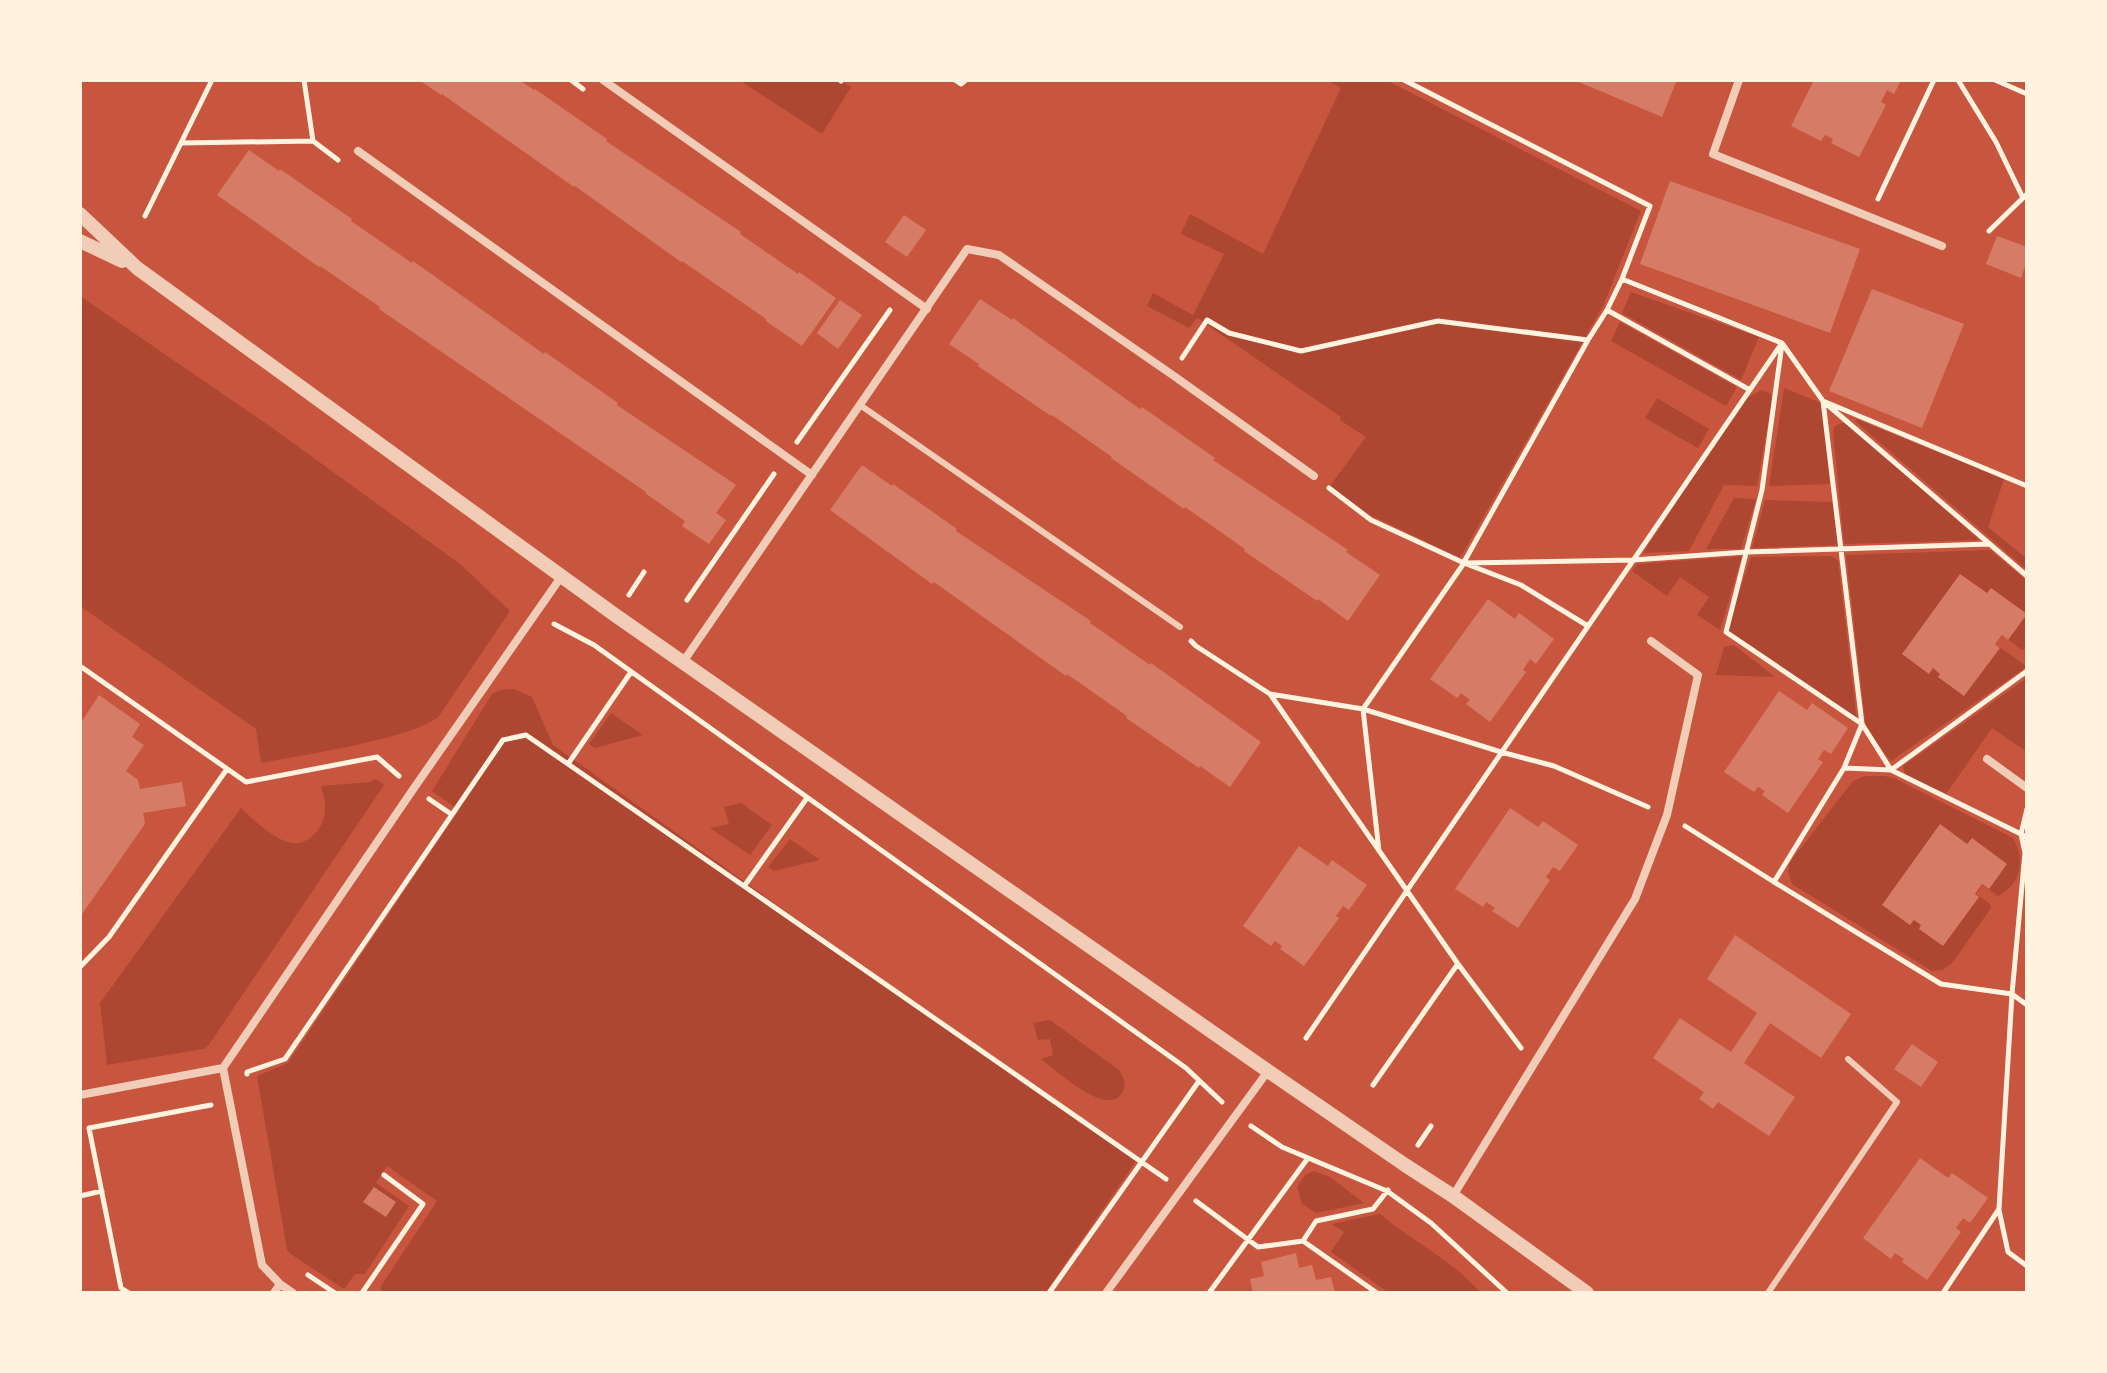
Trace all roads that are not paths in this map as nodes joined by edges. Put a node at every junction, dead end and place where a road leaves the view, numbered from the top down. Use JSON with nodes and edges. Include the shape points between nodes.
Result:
{"nodes":[{"id":1,"x":603,"y":80,"type":"edge"},
{"id":2,"x":1739,"y":80,"type":"edge"},
{"id":3,"x":358,"y":151,"type":"dead end"},
{"id":4,"x":80,"y":214,"type":"edge"},
{"id":5,"x":80,"y":241,"type":"edge"},
{"id":6,"x":1942,"y":246,"type":"dead end"},
{"id":7,"x":137,"y":268,"type":"junction"},
{"id":8,"x":927,"y":309,"type":"junction"},
{"id":9,"x":860,"y":405,"type":"junction"},
{"id":10,"x":812,"y":475,"type":"junction"},
{"id":11,"x":1314,"y":476,"type":"road end"},
{"id":12,"x":561,"y":577,"type":"junction"},
{"id":13,"x":1180,"y":627,"type":"road end"},
{"id":14,"x":1651,"y":641,"type":"dead end"},
{"id":15,"x":683,"y":662,"type":"junction"},
{"id":16,"x":1987,"y":759,"type":"dead end"},
{"id":17,"x":2027,"y":788,"type":"edge"},
{"id":18,"x":1848,"y":1059,"type":"dead end"},
{"id":19,"x":223,"y":1068,"type":"junction"},
{"id":20,"x":1268,"y":1071,"type":"junction"},
{"id":21,"x":80,"y":1095,"type":"edge"},
{"id":22,"x":1453,"y":1196,"type":"junction"},
{"id":23,"x":280,"y":1284,"type":"junction"},
{"id":24,"x":1108,"y":1292,"type":"edge"},
{"id":25,"x":274,"y":1293,"type":"edge"},
{"id":26,"x":293,"y":1293,"type":"edge"},
{"id":27,"x":1587,"y":1293,"type":"edge"},
{"id":28,"x":1768,"y":1293,"type":"edge"}],
"edges":[{"from":1,"to":8,"type":"street"},
{"from":2,"to":6,"type":"street","via":[[1713,154]]},
{"from":3,"to":10,"type":"street"},
{"from":4,"to":7,"type":"street"},
{"from":5,"to":7,"type":"street"},
{"from":7,"to":12,"type":"street"},
{"from":8,"to":9,"type":"street"},
{"from":8,"to":11,"type":"street","via":[[967,249],[999,255]]},
{"from":9,"to":10,"type":"street"},
{"from":9,"to":13,"type":"lane"},
{"from":10,"to":15,"type":"street"},
{"from":12,"to":15,"type":"street"},
{"from":12,"to":19,"type":"street"},
{"from":14,"to":22,"type":"street","via":[[1698,675],[1667,815],[1635,899]]},
{"from":15,"to":20,"type":"street"},
{"from":16,"to":17,"type":"street"},
{"from":18,"to":28,"type":"lane","via":[[1897,1102]]},
{"from":19,"to":21,"type":"street"},
{"from":19,"to":23,"type":"street","via":[[262,1265]]},
{"from":20,"to":22,"type":"street"},
{"from":20,"to":24,"type":"street"},
{"from":22,"to":27,"type":"street"},
{"from":23,"to":25,"type":"street"},
{"from":23,"to":26,"type":"street"}]}
